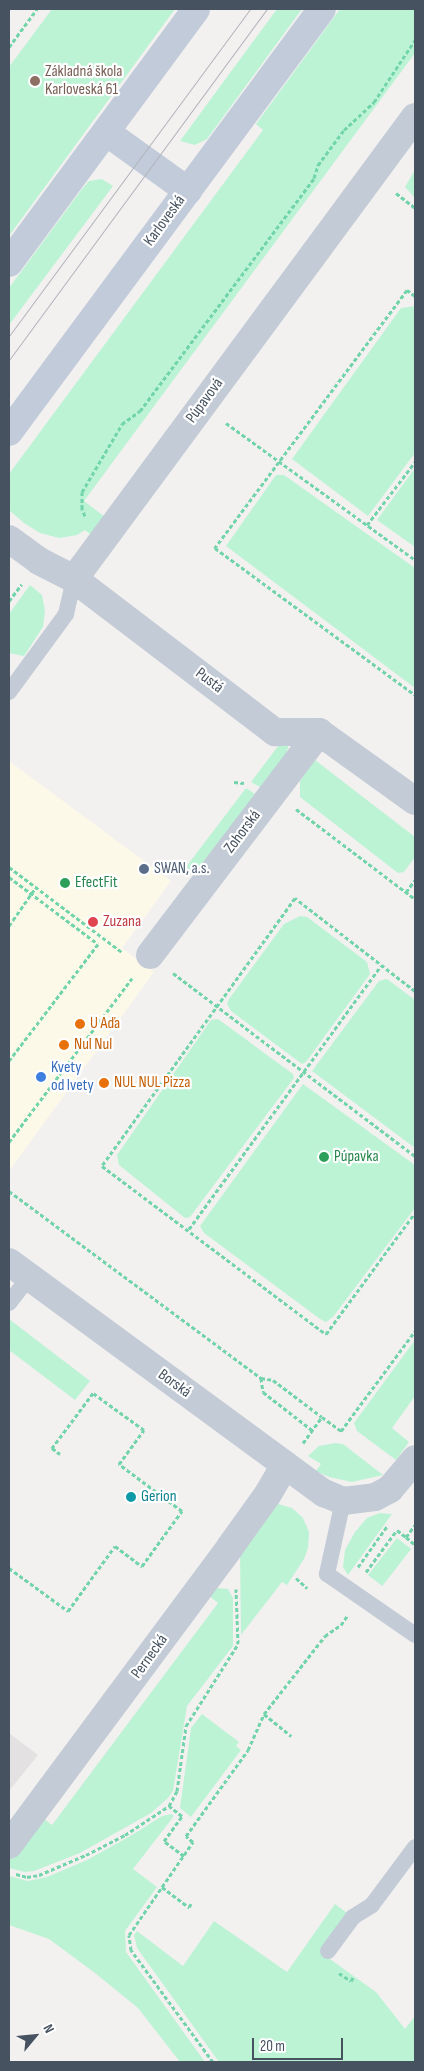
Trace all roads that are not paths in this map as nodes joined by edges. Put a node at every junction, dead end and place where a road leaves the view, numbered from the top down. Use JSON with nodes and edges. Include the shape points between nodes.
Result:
{"nodes":[{"id":1,"x":196,"y":9,"type":"edge"},
{"id":2,"x":322,"y":9,"type":"edge"},
{"id":3,"x":415,"y":117,"type":"edge"},
{"id":4,"x":106,"y":132,"type":"junction"},
{"id":5,"x":188,"y":190,"type":"junction"},
{"id":6,"x":9,"y":263,"type":"edge"},
{"id":7,"x":9,"y":432,"type":"edge"},
{"id":8,"x":9,"y":540,"type":"edge"},
{"id":9,"x":74,"y":579,"type":"junction"},
{"id":10,"x":9,"y":692,"type":"edge"},
{"id":11,"x":319,"y":732,"type":"junction"},
{"id":12,"x":415,"y":801,"type":"edge"},
{"id":13,"x":143,"y":963,"type":"road end"},
{"id":14,"x":19,"y":1270,"type":"edge"},
{"id":15,"x":9,"y":1303,"type":"edge"},
{"id":16,"x":293,"y":1456,"type":"junction"},
{"id":17,"x":415,"y":1460,"type":"edge"},
{"id":18,"x":343,"y":1501,"type":"junction"},
{"id":19,"x":415,"y":1635,"type":"edge"},
{"id":20,"x":9,"y":1845,"type":"edge"},
{"id":21,"x":415,"y":1847,"type":"edge"},
{"id":22,"x":328,"y":1951,"type":"dead end"}],
"edges":[{"from":1,"to":4,"type":"main road"},
{"from":2,"to":5,"type":"main road","name":"Karloveská"},
{"from":3,"to":9,"type":"street","name":"Púpavová"},
{"from":4,"to":5,"type":"main road"},
{"from":4,"to":6,"type":"main road"},
{"from":5,"to":7,"type":"main road","name":"Karloveská"},
{"from":8,"to":9,"type":"street","name":"Pustá","via":[[39,561]]},
{"from":9,"to":10,"type":"lane","name":"Púpavová","via":[[66,614]]},
{"from":9,"to":11,"type":"street","name":"Pustá","via":[[275,732]]},
{"from":11,"to":12,"type":"street"},
{"from":11,"to":13,"type":"street","name":"Zohorská"},
{"from":14,"to":15,"type":"lane"},
{"from":14,"to":16,"type":"street","name":"Borská"},
{"from":16,"to":18,"type":"street","name":"Borská","via":[[324,1493]]},
{"from":16,"to":20,"type":"street","name":"Pernecká","via":[[230,1547]]},
{"from":17,"to":18,"type":"street","via":[[390,1489],[375,1497]]},
{"from":18,"to":19,"type":"lane","via":[[327,1574]]},
{"from":21,"to":22,"type":"lane","via":[[372,1905],[353,1917]]}]}
